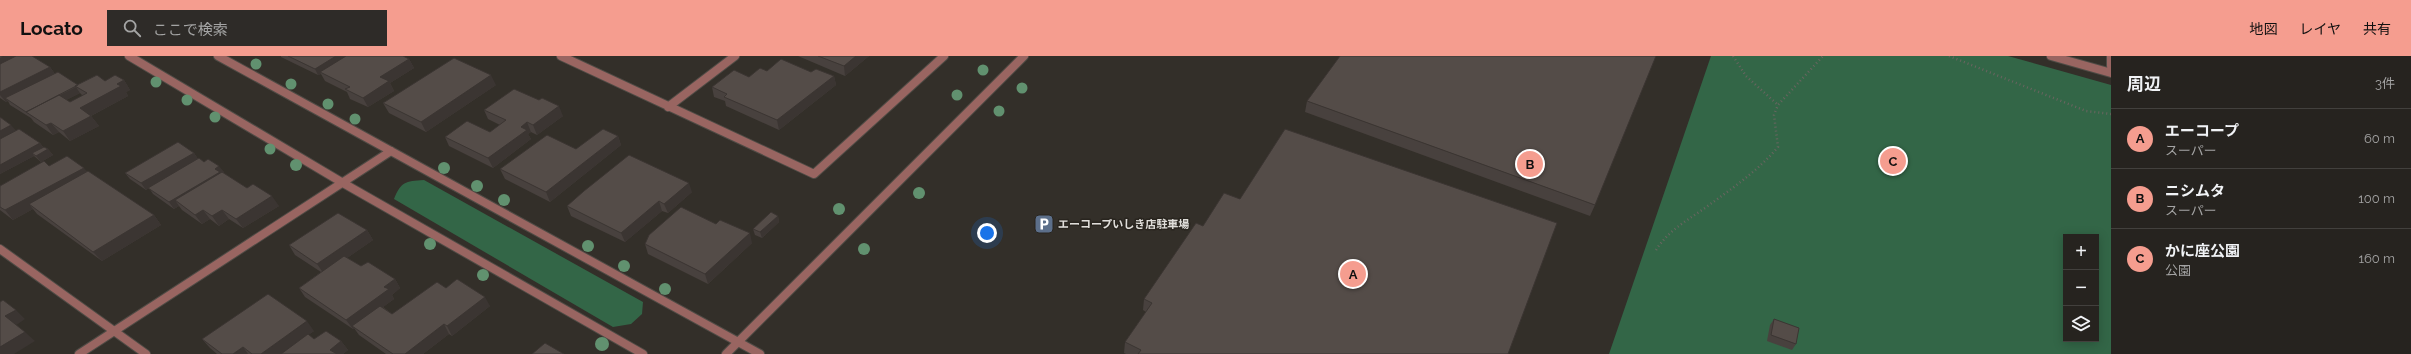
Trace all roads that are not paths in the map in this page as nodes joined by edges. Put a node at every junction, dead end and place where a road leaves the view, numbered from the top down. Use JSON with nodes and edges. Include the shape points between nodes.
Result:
{"nodes":[{"id":1,"x":130,"y":56,"type":"edge"},
{"id":2,"x":218,"y":56,"type":"edge"},
{"id":3,"x":561,"y":56,"type":"edge"},
{"id":4,"x":735,"y":56,"type":"edge"},
{"id":5,"x":944,"y":56,"type":"edge"},
{"id":6,"x":1024,"y":56,"type":"edge"},
{"id":7,"x":2051,"y":56,"type":"edge"},
{"id":8,"x":2110,"y":56,"type":"edge"},
{"id":9,"x":2111,"y":66,"type":"edge"},
{"id":10,"x":2111,"y":73,"type":"edge"},
{"id":11,"x":668,"y":107,"type":"junction"},
{"id":12,"x":391,"y":151,"type":"junction"},
{"id":13,"x":343,"y":183,"type":"junction"},
{"id":14,"x":0,"y":248,"type":"edge"},
{"id":15,"x":114,"y":330,"type":"junction"},
{"id":16,"x":738,"y":342,"type":"junction"},
{"id":17,"x":79,"y":354,"type":"edge"},
{"id":18,"x":146,"y":354,"type":"edge"},
{"id":19,"x":643,"y":354,"type":"edge"},
{"id":20,"x":726,"y":354,"type":"edge"},
{"id":21,"x":760,"y":354,"type":"edge"}],
"edges":[{"from":1,"to":13,"type":"street"},
{"from":2,"to":12,"type":"street"},
{"from":3,"to":11,"type":"street"},
{"from":4,"to":11,"type":"street"},
{"from":5,"to":11,"type":"street","via":[[814,174]]},
{"from":6,"to":16,"type":"street"},
{"from":7,"to":10,"type":"street"},
{"from":8,"to":9,"type":"street"},
{"from":12,"to":13,"type":"street"},
{"from":12,"to":16,"type":"street"},
{"from":13,"to":15,"type":"street"},
{"from":13,"to":19,"type":"street"},
{"from":14,"to":15,"type":"street"},
{"from":15,"to":17,"type":"street"},
{"from":15,"to":18,"type":"street"},
{"from":16,"to":20,"type":"street"},
{"from":16,"to":21,"type":"street"}]}
